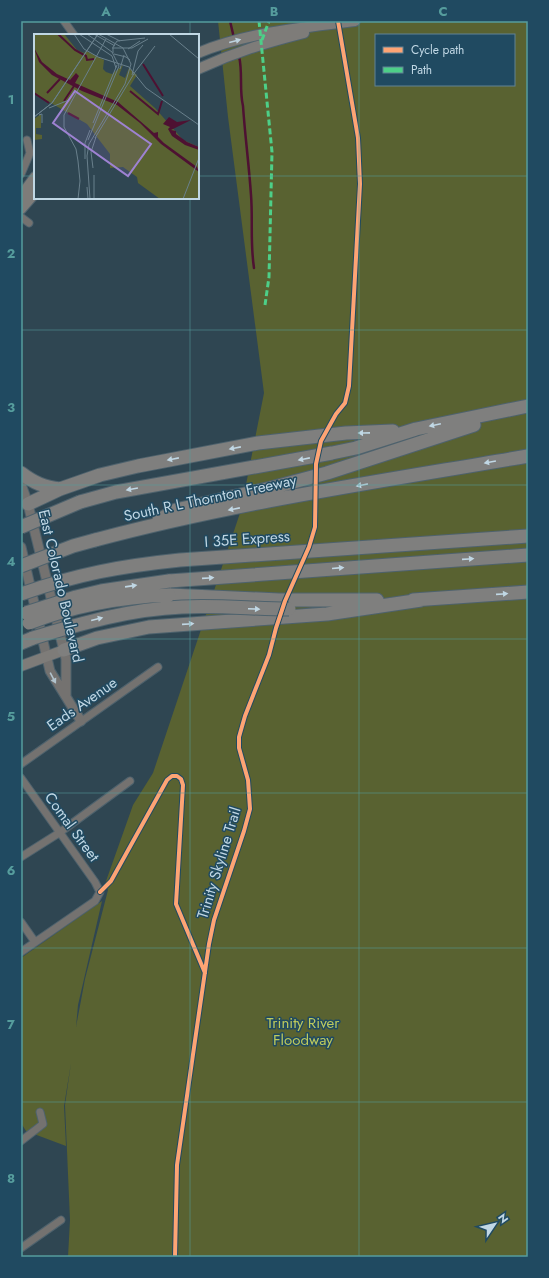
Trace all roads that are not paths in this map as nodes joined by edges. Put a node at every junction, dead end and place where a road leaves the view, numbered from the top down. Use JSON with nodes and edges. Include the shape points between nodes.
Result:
{"nodes":[{"id":1,"x":64,"y":21,"type":"edge"},
{"id":2,"x":350,"y":22,"type":"edge"},
{"id":3,"x":73,"y":34,"type":"edge"},
{"id":4,"x":199,"y":53,"type":"edge"},
{"id":5,"x":199,"y":68,"type":"edge"},
{"id":6,"x":27,"y":140,"type":"dead end"},
{"id":7,"x":32,"y":154,"type":"edge"},
{"id":8,"x":21,"y":174,"type":"edge"},
{"id":9,"x":34,"y":178,"type":"edge"},
{"id":10,"x":34,"y":194,"type":"edge"},
{"id":11,"x":21,"y":196,"type":"edge"},
{"id":12,"x":21,"y":209,"type":"edge"},
{"id":13,"x":21,"y":217,"type":"edge"},
{"id":14,"x":29,"y":223,"type":"dead end"},
{"id":15,"x":528,"y":406,"type":"edge"},
{"id":16,"x":528,"y":414,"type":"edge"},
{"id":17,"x":416,"y":428,"type":"junction"},
{"id":18,"x":528,"y":456,"type":"edge"},
{"id":19,"x":21,"y":474,"type":"edge"},
{"id":20,"x":21,"y":484,"type":"edge"},
{"id":21,"x":60,"y":488,"type":"junction"},
{"id":22,"x":24,"y":506,"type":"edge"},
{"id":23,"x":185,"y":513,"type":"junction"},
{"id":24,"x":21,"y":527,"type":"edge"},
{"id":25,"x":528,"y":536,"type":"edge"},
{"id":26,"x":21,"y":546,"type":"edge"},
{"id":27,"x":528,"y":555,"type":"edge"},
{"id":28,"x":21,"y":566,"type":"edge"},
{"id":29,"x":528,"y":592,"type":"edge"},
{"id":30,"x":21,"y":594,"type":"edge"},
{"id":31,"x":421,"y":600,"type":"junction"},
{"id":32,"x":364,"y":609,"type":"junction"},
{"id":33,"x":24,"y":619,"type":"edge"},
{"id":34,"x":27,"y":641,"type":"edge"},
{"id":35,"x":64,"y":650,"type":"junction"},
{"id":36,"x":47,"y":657,"type":"junction"},
{"id":37,"x":21,"y":666,"type":"edge"},
{"id":38,"x":158,"y":667,"type":"dead end"},
{"id":39,"x":66,"y":695,"type":"junction"},
{"id":40,"x":81,"y":721,"type":"junction"},
{"id":41,"x":21,"y":764,"type":"edge"},
{"id":42,"x":21,"y":778,"type":"edge"},
{"id":43,"x":130,"y":781,"type":"dead end"},
{"id":44,"x":59,"y":833,"type":"junction"},
{"id":45,"x":21,"y":857,"type":"edge"},
{"id":46,"x":21,"y":922,"type":"edge"},
{"id":47,"x":35,"y":942,"type":"junction"},
{"id":48,"x":21,"y":952,"type":"edge"},
{"id":49,"x":40,"y":1112,"type":"dead end"},
{"id":50,"x":21,"y":1131,"type":"edge"},
{"id":51,"x":23,"y":1139,"type":"edge"},
{"id":52,"x":61,"y":1220,"type":"dead end"},
{"id":53,"x":21,"y":1248,"type":"edge"}],
"edges":[{"from":1,"to":3,"type":"street"},
{"from":4,"to":2,"type":"main road","one_way":true,"via":[[235,40],[276,31]]},
{"from":2,"to":5,"type":"main road","via":[[264,43]]},
{"from":6,"to":7,"type":"street"},
{"from":7,"to":8,"type":"street"},
{"from":9,"to":11,"type":"main road"},
{"from":10,"to":12,"type":"main road"},
{"from":13,"to":14,"type":"street"},
{"from":15,"to":17,"type":"highway","one_way":true},
{"from":16,"to":23,"type":"highway","via":[[461,428],[370,460]]},
{"from":17,"to":21,"type":"highway","one_way":true,"via":[[258,443],[100,475]]},
{"from":17,"to":24,"type":"highway","one_way":true,"bridge":true,"via":[[338,452],[116,492],[80,502]]},
{"from":18,"to":23,"type":"highway","name":"South R L Thornton Freeway","one_way":true},
{"from":19,"to":21,"type":"highway","via":[[36,484]]},
{"from":20,"to":22,"type":"street","name":"East Colorado Boulevard"},
{"from":21,"to":22,"type":"highway"},
{"from":22,"to":35,"type":"street","name":"East Colorado Boulevard"},
{"from":23,"to":28,"type":"highway","name":"South R L Thornton Freeway","bridge":true,"via":[[74,546]]},
{"from":25,"to":30,"type":"highway","name":"I 35E Express","bridge":true,"via":[[128,565],[57,581]]},
{"from":26,"to":36,"type":"street","name":"East Colorado Boulevard"},
{"from":33,"to":27,"type":"highway","one_way":true,"bridge":true,"via":[[95,592],[169,581]]},
{"from":31,"to":29,"type":"highway","one_way":true},
{"from":31,"to":32,"type":"highway"},
{"from":31,"to":33,"type":"highway","bridge":true,"via":[[279,600],[152,596],[117,599]]},
{"from":34,"to":32,"type":"highway","one_way":true,"bridge":true,"via":[[108,616],[180,607]]},
{"from":35,"to":32,"type":"highway","one_way":true,"via":[[97,638],[149,627]]},
{"from":35,"to":36,"type":"main road"},
{"from":35,"to":39,"type":"street","name":"East Colorado Boulevard"},
{"from":36,"to":37,"type":"main road"},
{"from":36,"to":39,"type":"street","name":"East Colorado Boulevard","one_way":true,"via":[[50,671]]},
{"from":38,"to":40,"type":"street","name":"Eads Avenue"},
{"from":39,"to":40,"type":"street","name":"East Colorado Boulevard"},
{"from":40,"to":41,"type":"street","name":"Eads Avenue"},
{"from":42,"to":44,"type":"street","name":"Comal Street"},
{"from":43,"to":44,"type":"street"},
{"from":44,"to":45,"type":"street"},
{"from":44,"to":47,"type":"street","name":"Comal Street","via":[[100,892],[95,901]]},
{"from":46,"to":47,"type":"street"},
{"from":47,"to":48,"type":"street"},
{"from":49,"to":51,"type":"street","via":[[43,1124]]},
{"from":50,"to":51,"type":"street"},
{"from":52,"to":53,"type":"street"}]}
